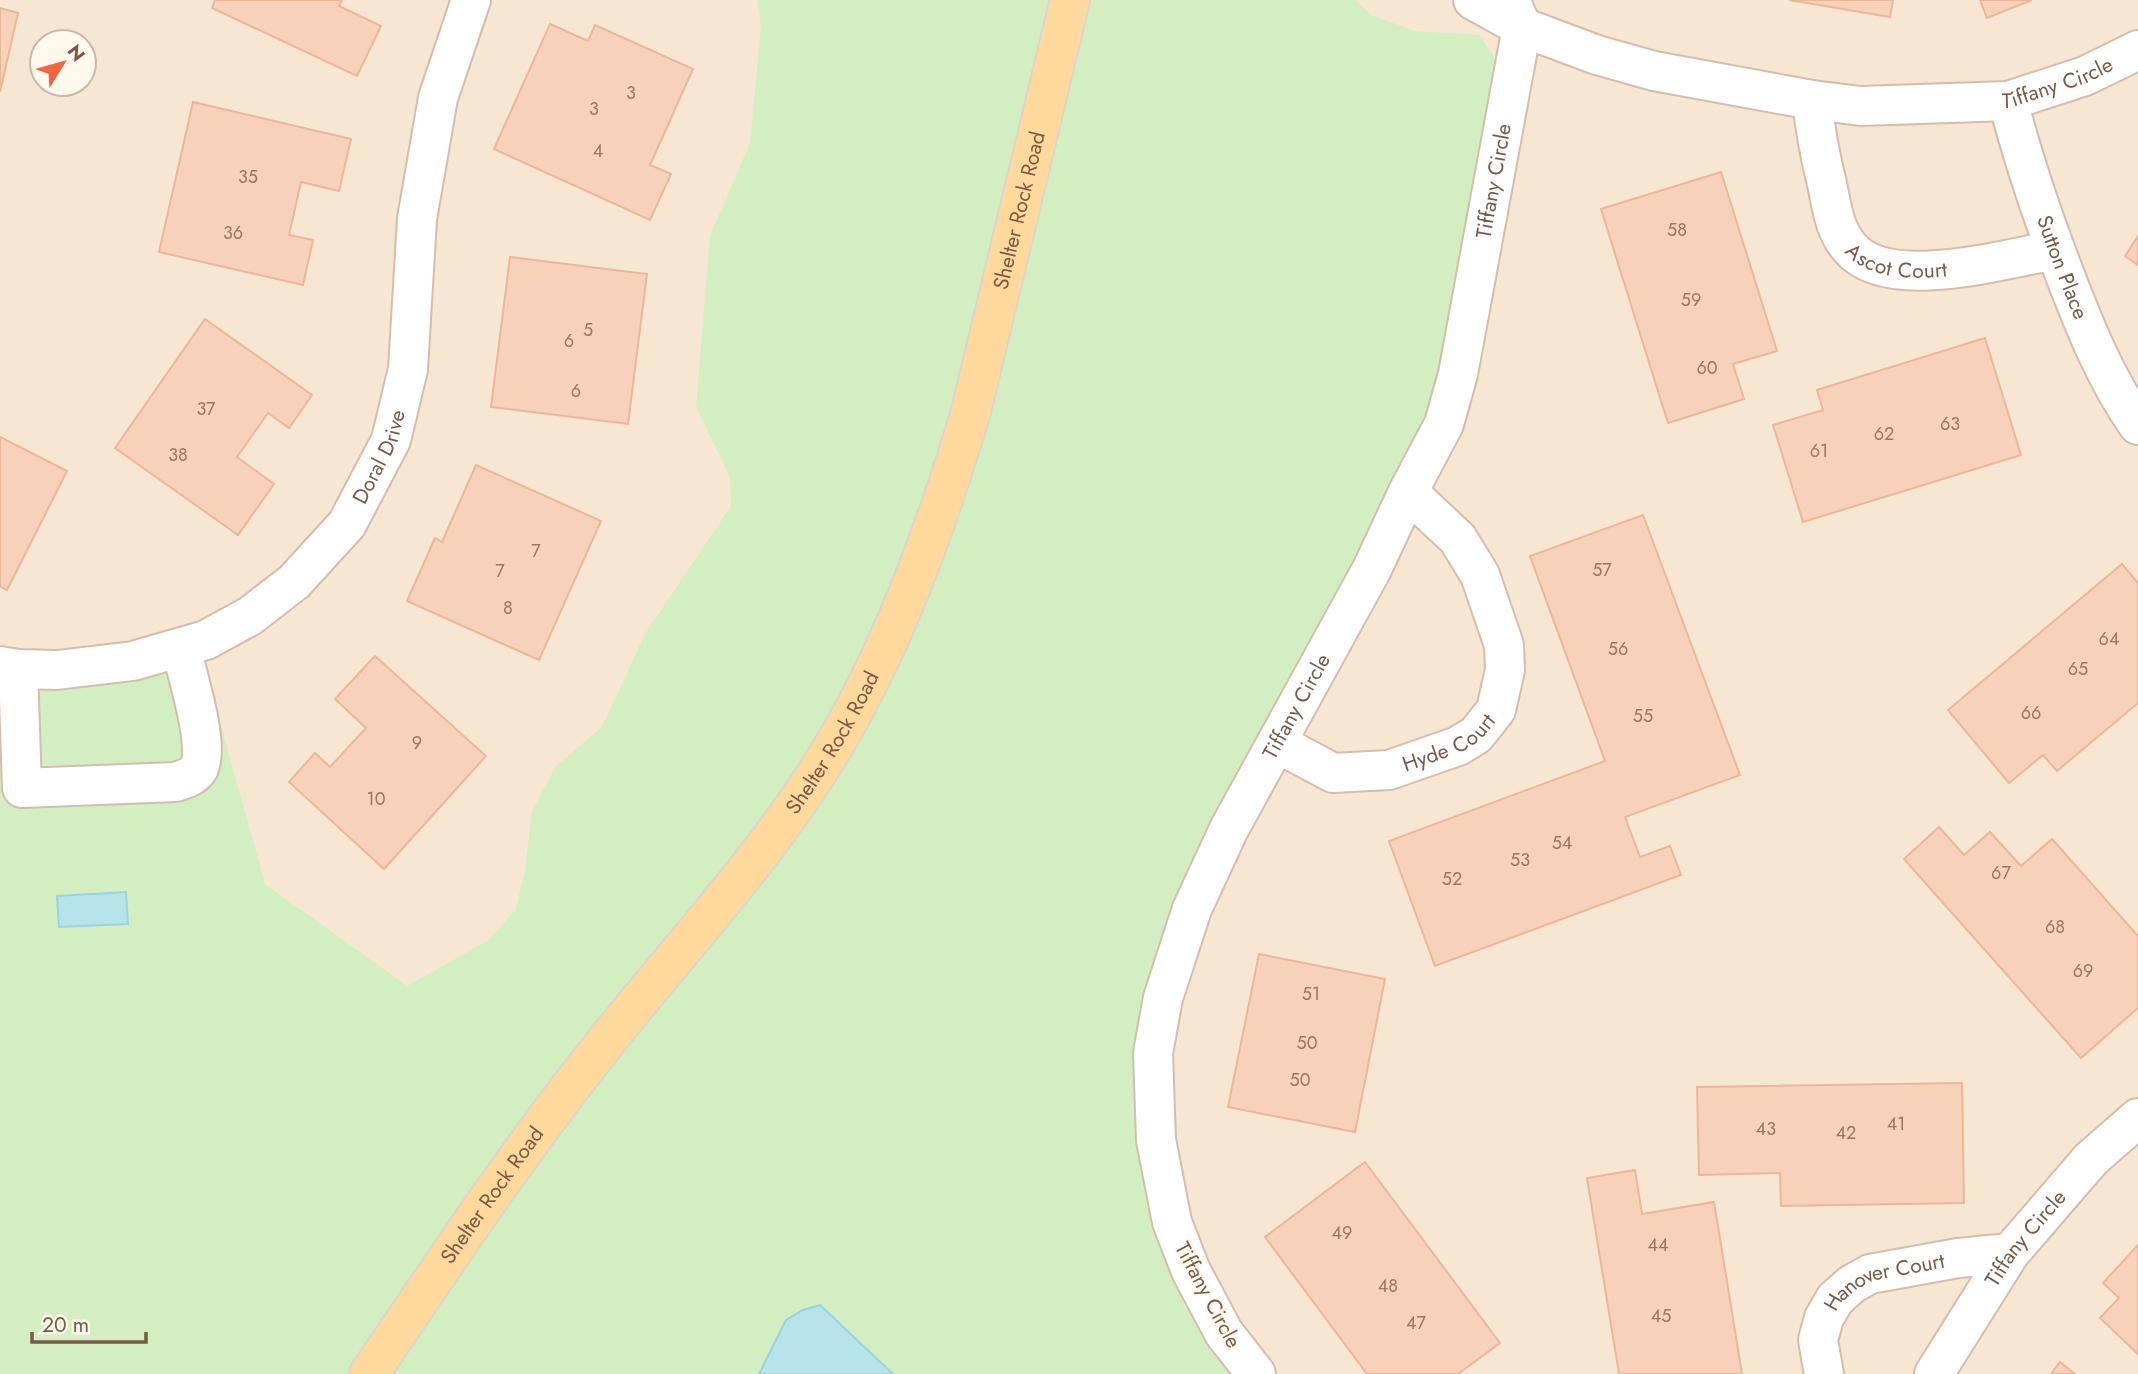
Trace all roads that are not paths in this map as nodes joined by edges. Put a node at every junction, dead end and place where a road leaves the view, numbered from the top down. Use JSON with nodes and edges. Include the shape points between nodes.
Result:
{"nodes":[{"id":1,"x":471,"y":0,"type":"edge"},
{"id":2,"x":1070,"y":0,"type":"edge"},
{"id":3,"x":1474,"y":0,"type":"edge"},
{"id":4,"x":1516,"y":14,"type":"edge"},
{"id":5,"x":2138,"y":50,"type":"edge"},
{"id":6,"x":1812,"y":100,"type":"junction"},
{"id":7,"x":2008,"y":101,"type":"junction"},
{"id":8,"x":2055,"y":250,"type":"junction"},
{"id":9,"x":2138,"y":425,"type":"edge"},
{"id":10,"x":1408,"y":492,"type":"junction"},
{"id":11,"x":181,"y":648,"type":"junction"},
{"id":12,"x":9,"y":668,"type":"edge"},
{"id":13,"x":1277,"y":743,"type":"junction"},
{"id":14,"x":2138,"y":1118,"type":"edge"},
{"id":15,"x":2010,"y":1253,"type":"junction"},
{"id":16,"x":369,"y":1374,"type":"edge"},
{"id":17,"x":1256,"y":1374,"type":"edge"},
{"id":18,"x":1824,"y":1374,"type":"edge"},
{"id":19,"x":1934,"y":1374,"type":"edge"}],
"edges":[{"from":1,"to":11,"type":"street","name":"Doral Drive","via":[[438,98],[417,219],[408,369],[391,440],[346,524],[294,582],[250,616]]},
{"from":2,"to":16,"type":"main road","name":"Shelter Rock Road","via":[[979,381],[950,481],[905,602],[852,712],[783,822],[520,1155]]},
{"from":3,"to":4,"type":"street","name":"Tiffany Circle"},
{"from":4,"to":6,"type":"street","name":"Tiffany Circle","via":[[1597,55],[1654,71]]},
{"from":4,"to":10,"type":"street","name":"Tiffany Circle","via":[[1458,374],[1444,424]]},
{"from":5,"to":7,"type":"street","name":"Tiffany Circle","via":[[2085,76]]},
{"from":6,"to":7,"type":"street","name":"Tiffany Circle","via":[[1861,106]]},
{"from":6,"to":8,"type":"street","name":"Ascot Court","via":[[1836,227],[1851,250],[1870,263],[1893,271],[1927,272]]},
{"from":7,"to":8,"type":"street","name":"Sutton Place","via":[[2025,168]]},
{"from":8,"to":9,"type":"street","name":"Sutton Place","via":[[2088,335]]},
{"from":10,"to":13,"type":"street","name":"Tiffany Circle","via":[[1372,569]]},
{"from":10,"to":13,"type":"street","name":"Hyde Court","via":[[1458,540],[1480,575],[1504,645],[1505,670],[1496,710],[1476,735],[1458,746],[1389,770],[1333,773]]},
{"from":11,"to":12,"type":"street","name":"Doral Drive","via":[[133,661],[57,670]]},
{"from":11,"to":12,"type":"street","via":[[202,748],[199,769],[176,782],[22,788]]},
{"from":13,"to":17,"type":"street","name":"Tiffany Circle","via":[[1228,829],[1192,909],[1163,998],[1153,1053],[1156,1140],[1172,1222],[1224,1334]]},
{"from":14,"to":15,"type":"street","name":"Tiffany Circle","via":[[2091,1159]]},
{"from":15,"to":18,"type":"street","name":"Hanover Court","via":[[1870,1274],[1852,1284],[1835,1299],[1824,1318],[1818,1340]]},
{"from":15,"to":19,"type":"street","name":"Tiffany Circle"}]}
